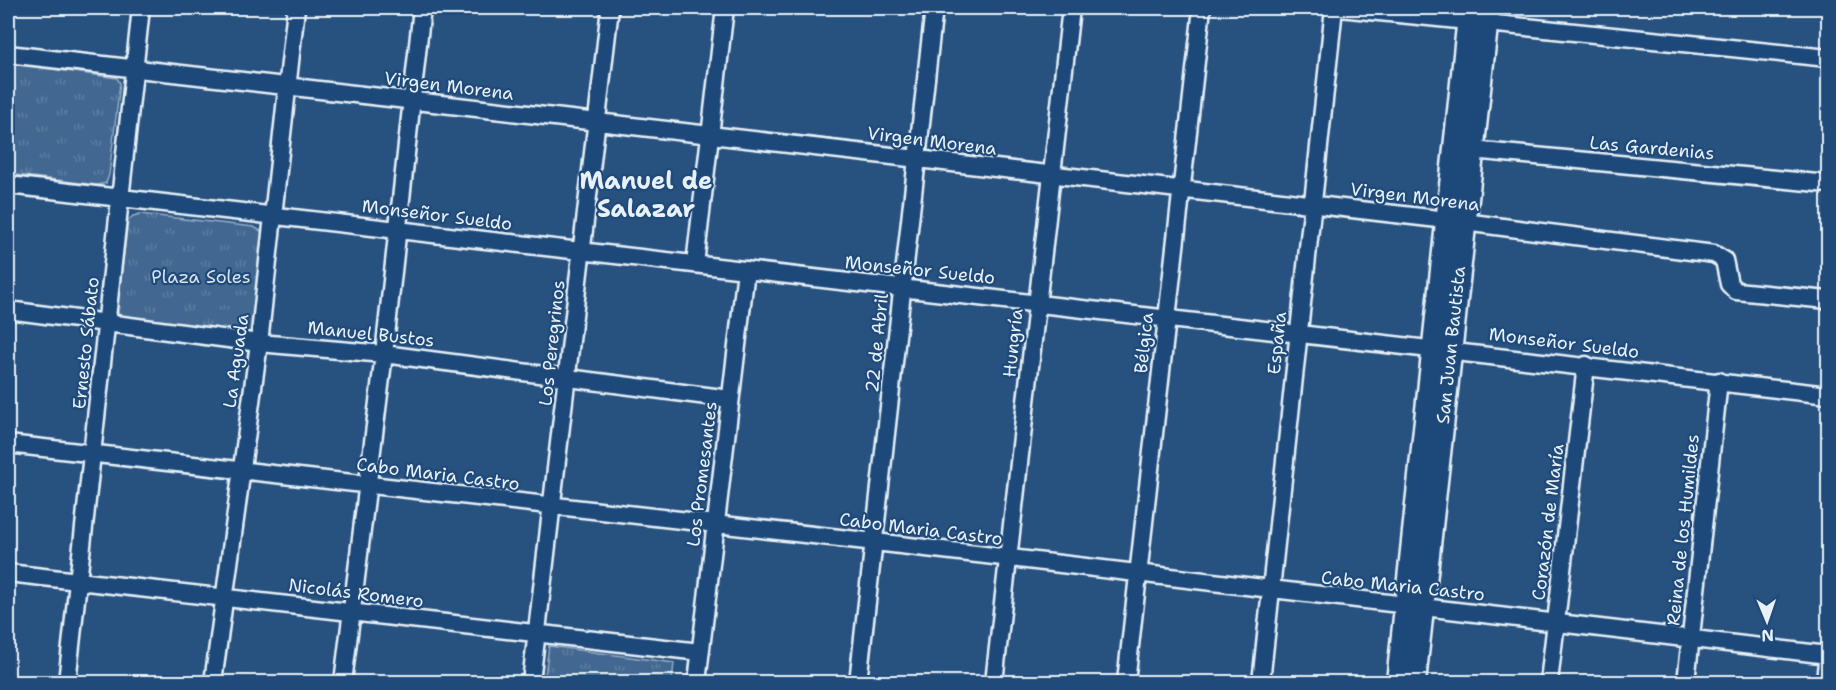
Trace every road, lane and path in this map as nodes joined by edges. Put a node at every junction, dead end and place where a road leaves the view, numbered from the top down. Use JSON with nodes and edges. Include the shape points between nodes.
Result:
{"nodes":[{"id":1,"x":141,"y":8,"type":"edge"},
{"id":2,"x":296,"y":8,"type":"edge"},
{"id":3,"x":422,"y":8,"type":"edge"},
{"id":4,"x":610,"y":8,"type":"edge"},
{"id":5,"x":725,"y":8,"type":"edge"},
{"id":6,"x":934,"y":8,"type":"edge"},
{"id":7,"x":1071,"y":8,"type":"edge"},
{"id":8,"x":1202,"y":8,"type":"edge"},
{"id":9,"x":1334,"y":8,"type":"edge"},
{"id":10,"x":1340,"y":8,"type":"edge"},
{"id":11,"x":1478,"y":15,"type":"edge"},
{"id":12,"x":8,"y":54,"type":"edge"},
{"id":13,"x":1828,"y":58,"type":"edge"},
{"id":14,"x":134,"y":69,"type":"junction"},
{"id":15,"x":287,"y":87,"type":"junction"},
{"id":16,"x":411,"y":101,"type":"junction"},
{"id":17,"x":597,"y":122,"type":"junction"},
{"id":18,"x":710,"y":135,"type":"junction"},
{"id":19,"x":1472,"y":150,"type":"junction"},
{"id":20,"x":917,"y":159,"type":"junction"},
{"id":21,"x":1051,"y":174,"type":"junction"},
{"id":22,"x":1828,"y":184,"type":"edge"},
{"id":23,"x":8,"y":186,"type":"edge"},
{"id":24,"x":1181,"y":189,"type":"junction"},
{"id":25,"x":120,"y":198,"type":"junction"},
{"id":26,"x":1312,"y":204,"type":"junction"},
{"id":27,"x":272,"y":216,"type":"junction"},
{"id":28,"x":1455,"y":221,"type":"junction"},
{"id":29,"x":397,"y":230,"type":"junction"},
{"id":30,"x":582,"y":251,"type":"junction"},
{"id":31,"x":694,"y":264,"type":"junction"},
{"id":32,"x":746,"y":270,"type":"junction"},
{"id":33,"x":903,"y":288,"type":"junction"},
{"id":34,"x":1828,"y":300,"type":"edge"},
{"id":35,"x":1036,"y":303,"type":"junction"},
{"id":36,"x":8,"y":310,"type":"edge"},
{"id":37,"x":1167,"y":318,"type":"junction"},
{"id":38,"x":108,"y":325,"type":"junction"},
{"id":39,"x":1298,"y":332,"type":"junction"},
{"id":40,"x":259,"y":343,"type":"junction"},
{"id":41,"x":1441,"y":349,"type":"junction"},
{"id":42,"x":384,"y":354,"type":"junction"},
{"id":43,"x":1586,"y":365,"type":"junction"},
{"id":44,"x":568,"y":378,"type":"junction"},
{"id":45,"x":1719,"y":381,"type":"junction"},
{"id":46,"x":1828,"y":395,"type":"edge"},
{"id":47,"x":730,"y":399,"type":"junction"},
{"id":48,"x":8,"y":444,"type":"edge"},
{"id":49,"x":94,"y":453,"type":"junction"},
{"id":50,"x":240,"y":470,"type":"junction"},
{"id":51,"x":368,"y":485,"type":"junction"},
{"id":52,"x":552,"y":507,"type":"junction"},
{"id":53,"x":715,"y":525,"type":"junction"},
{"id":54,"x":875,"y":542,"type":"junction"},
{"id":55,"x":1010,"y":559,"type":"junction"},
{"id":56,"x":8,"y":573,"type":"edge"},
{"id":57,"x":1138,"y":575,"type":"junction"},
{"id":58,"x":80,"y":580,"type":"junction"},
{"id":59,"x":1271,"y":590,"type":"junction"},
{"id":60,"x":224,"y":597,"type":"junction"},
{"id":61,"x":1415,"y":606,"type":"junction"},
{"id":62,"x":352,"y":612,"type":"junction"},
{"id":63,"x":1556,"y":623,"type":"junction"},
{"id":64,"x":537,"y":633,"type":"junction"},
{"id":65,"x":1691,"y":639,"type":"junction"},
{"id":66,"x":1828,"y":650,"type":"edge"},
{"id":67,"x":700,"y":652,"type":"junction"},
{"id":68,"x":1828,"y":655,"type":"edge"},
{"id":69,"x":68,"y":682,"type":"edge"},
{"id":70,"x":213,"y":682,"type":"edge"},
{"id":71,"x":343,"y":682,"type":"edge"},
{"id":72,"x":531,"y":682,"type":"edge"},
{"id":73,"x":697,"y":682,"type":"edge"},
{"id":74,"x":858,"y":682,"type":"edge"},
{"id":75,"x":994,"y":682,"type":"edge"},
{"id":76,"x":1126,"y":682,"type":"edge"},
{"id":77,"x":1261,"y":682,"type":"edge"},
{"id":78,"x":1398,"y":682,"type":"edge"},
{"id":79,"x":1414,"y":682,"type":"edge"},
{"id":80,"x":1549,"y":682,"type":"edge"},
{"id":81,"x":1686,"y":682,"type":"edge"},
{"id":82,"x":1825,"y":682,"type":"edge"}],
"edges":[{"from":1,"to":14,"type":"street","name":"Ernesto Sábato"},
{"from":2,"to":15,"type":"street","name":"La Aguada"},
{"from":3,"to":16,"type":"street"},
{"from":4,"to":17,"type":"street","name":"Los Peregrinos"},
{"from":5,"to":18,"type":"street"},
{"from":6,"to":20,"type":"street","name":"22 de Abril"},
{"from":7,"to":21,"type":"street","name":"Hungría"},
{"from":8,"to":24,"type":"street","name":"Bélgica"},
{"from":9,"to":26,"type":"street","name":"España"},
{"from":10,"to":11,"type":"street"},
{"from":11,"to":13,"type":"street"},
{"from":11,"to":19,"type":"street","name":"San Juan Bautista"},
{"from":11,"to":28,"type":"street","name":"San Juan Bautista"},
{"from":12,"to":14,"type":"street","name":"Virgen Morena"},
{"from":14,"to":15,"type":"street","name":"Virgen Morena"},
{"from":14,"to":25,"type":"street","name":"Ernesto Sábato"},
{"from":15,"to":16,"type":"street","name":"Virgen Morena"},
{"from":15,"to":27,"type":"street","name":"La Aguada"},
{"from":16,"to":17,"type":"street","name":"Virgen Morena"},
{"from":16,"to":29,"type":"street"},
{"from":17,"to":18,"type":"street","name":"Virgen Morena"},
{"from":17,"to":30,"type":"street","name":"Los Peregrinos"},
{"from":18,"to":20,"type":"street","name":"Virgen Morena"},
{"from":18,"to":31,"type":"street"},
{"from":19,"to":22,"type":"street","name":"Las Gardenias"},
{"from":19,"to":28,"type":"street","name":"San Juan Bautista"},
{"from":20,"to":21,"type":"street","name":"Virgen Morena"},
{"from":20,"to":33,"type":"street","name":"22 de Abril"},
{"from":21,"to":24,"type":"street","name":"Virgen Morena"},
{"from":21,"to":35,"type":"street","name":"Hungría"},
{"from":23,"to":25,"type":"street","name":"Monseñor Sueldo"},
{"from":24,"to":26,"type":"street","name":"Virgen Morena"},
{"from":24,"to":37,"type":"street","name":"Bélgica"},
{"from":25,"to":27,"type":"street","name":"Monseñor Sueldo"},
{"from":25,"to":38,"type":"street","name":"Ernesto Sábato"},
{"from":26,"to":28,"type":"street","name":"Virgen Morena"},
{"from":26,"to":39,"type":"street","name":"España"},
{"from":27,"to":29,"type":"street","name":"Monseñor Sueldo"},
{"from":27,"to":40,"type":"street","name":"La Aguada"},
{"from":28,"to":34,"type":"street","name":"Virgen Morena","via":[[1714,254],[1724,260],[1729,284],[1736,291]]},
{"from":28,"to":41,"type":"street","name":"San Juan Bautista"},
{"from":29,"to":30,"type":"street","name":"Monseñor Sueldo"},
{"from":29,"to":42,"type":"street"},
{"from":30,"to":31,"type":"street","name":"Monseñor Sueldo"},
{"from":30,"to":44,"type":"street","name":"Los Peregrinos"},
{"from":31,"to":32,"type":"street","name":"Monseñor Sueldo"},
{"from":32,"to":33,"type":"street","name":"Monseñor Sueldo"},
{"from":32,"to":47,"type":"street","name":"Los Promesantes"},
{"from":33,"to":35,"type":"street","name":"Monseñor Sueldo"},
{"from":33,"to":54,"type":"street","name":"22 de Abril"},
{"from":35,"to":37,"type":"street","name":"Monseñor Sueldo"},
{"from":35,"to":55,"type":"street","name":"Hungría"},
{"from":36,"to":38,"type":"street","name":"Manuel Bustos"},
{"from":37,"to":39,"type":"street","name":"Monseñor Sueldo"},
{"from":37,"to":57,"type":"street","name":"Bélgica"},
{"from":38,"to":40,"type":"street","name":"Manuel Bustos"},
{"from":38,"to":49,"type":"street","name":"Ernesto Sábato"},
{"from":39,"to":41,"type":"street","name":"Monseñor Sueldo"},
{"from":39,"to":59,"type":"street","name":"España"},
{"from":40,"to":42,"type":"street","name":"Manuel Bustos"},
{"from":40,"to":50,"type":"street","name":"La Aguada"},
{"from":41,"to":43,"type":"street","name":"Monseñor Sueldo"},
{"from":41,"to":61,"type":"street","name":"San Juan Bautista"},
{"from":42,"to":44,"type":"street","name":"Manuel Bustos"},
{"from":42,"to":51,"type":"street"},
{"from":43,"to":45,"type":"street","name":"Monseñor Sueldo"},
{"from":43,"to":63,"type":"street","name":"Corazón de María"},
{"from":44,"to":47,"type":"street","name":"Manuel Bustos"},
{"from":44,"to":52,"type":"street","name":"Los Peregrinos"},
{"from":45,"to":46,"type":"street","name":"Monseñor Sueldo"},
{"from":45,"to":65,"type":"street","name":"Reina de los Humildes"},
{"from":47,"to":53,"type":"street","name":"Los Promesantes"},
{"from":48,"to":49,"type":"street","name":"Cabo Maria Castro"},
{"from":49,"to":50,"type":"street","name":"Cabo Maria Castro"},
{"from":49,"to":58,"type":"street","name":"Ernesto Sábato"},
{"from":50,"to":51,"type":"street","name":"Cabo Maria Castro"},
{"from":50,"to":60,"type":"street","name":"La Aguada"},
{"from":51,"to":52,"type":"street","name":"Cabo Maria Castro"},
{"from":51,"to":62,"type":"street"},
{"from":52,"to":53,"type":"street","name":"Cabo Maria Castro"},
{"from":52,"to":64,"type":"street","name":"Los Peregrinos"},
{"from":53,"to":54,"type":"street","name":"Cabo Maria Castro"},
{"from":53,"to":67,"type":"street","name":"Los Promesantes"},
{"from":54,"to":55,"type":"street","name":"Cabo Maria Castro"},
{"from":54,"to":74,"type":"street","name":"22 de Abril"},
{"from":55,"to":57,"type":"street","name":"Cabo Maria Castro"},
{"from":55,"to":75,"type":"street","name":"Hungría"},
{"from":56,"to":58,"type":"street","name":"Nicolás Romero"},
{"from":57,"to":59,"type":"street","name":"Cabo Maria Castro"},
{"from":57,"to":76,"type":"street","name":"Bélgica"},
{"from":58,"to":60,"type":"street","name":"Nicolás Romero"},
{"from":58,"to":69,"type":"street","name":"Ernesto Sábato"},
{"from":59,"to":61,"type":"street","name":"Cabo Maria Castro"},
{"from":59,"to":77,"type":"street","name":"España"},
{"from":60,"to":62,"type":"street","name":"Nicolás Romero"},
{"from":60,"to":70,"type":"street","name":"La Aguada"},
{"from":61,"to":63,"type":"street","name":"Cabo Maria Castro"},
{"from":61,"to":78,"type":"street","name":"San Juan Bautista"},
{"from":61,"to":79,"type":"street","name":"San Juan Bautista"},
{"from":62,"to":64,"type":"street","name":"Nicolás Romero"},
{"from":62,"to":71,"type":"street"},
{"from":63,"to":65,"type":"street","name":"Cabo Maria Castro"},
{"from":63,"to":80,"type":"street","name":"Corazón de María"},
{"from":64,"to":67,"type":"street","name":"Nicolás Romero"},
{"from":64,"to":72,"type":"street","name":"Los Peregrinos"},
{"from":65,"to":68,"type":"street","name":"Cabo Maria Castro"},
{"from":65,"to":81,"type":"street","name":"Reina de los Humildes"},
{"from":66,"to":68,"type":"street"},
{"from":67,"to":73,"type":"street","name":"Los Promesantes"},
{"from":68,"to":82,"type":"street"}]}
